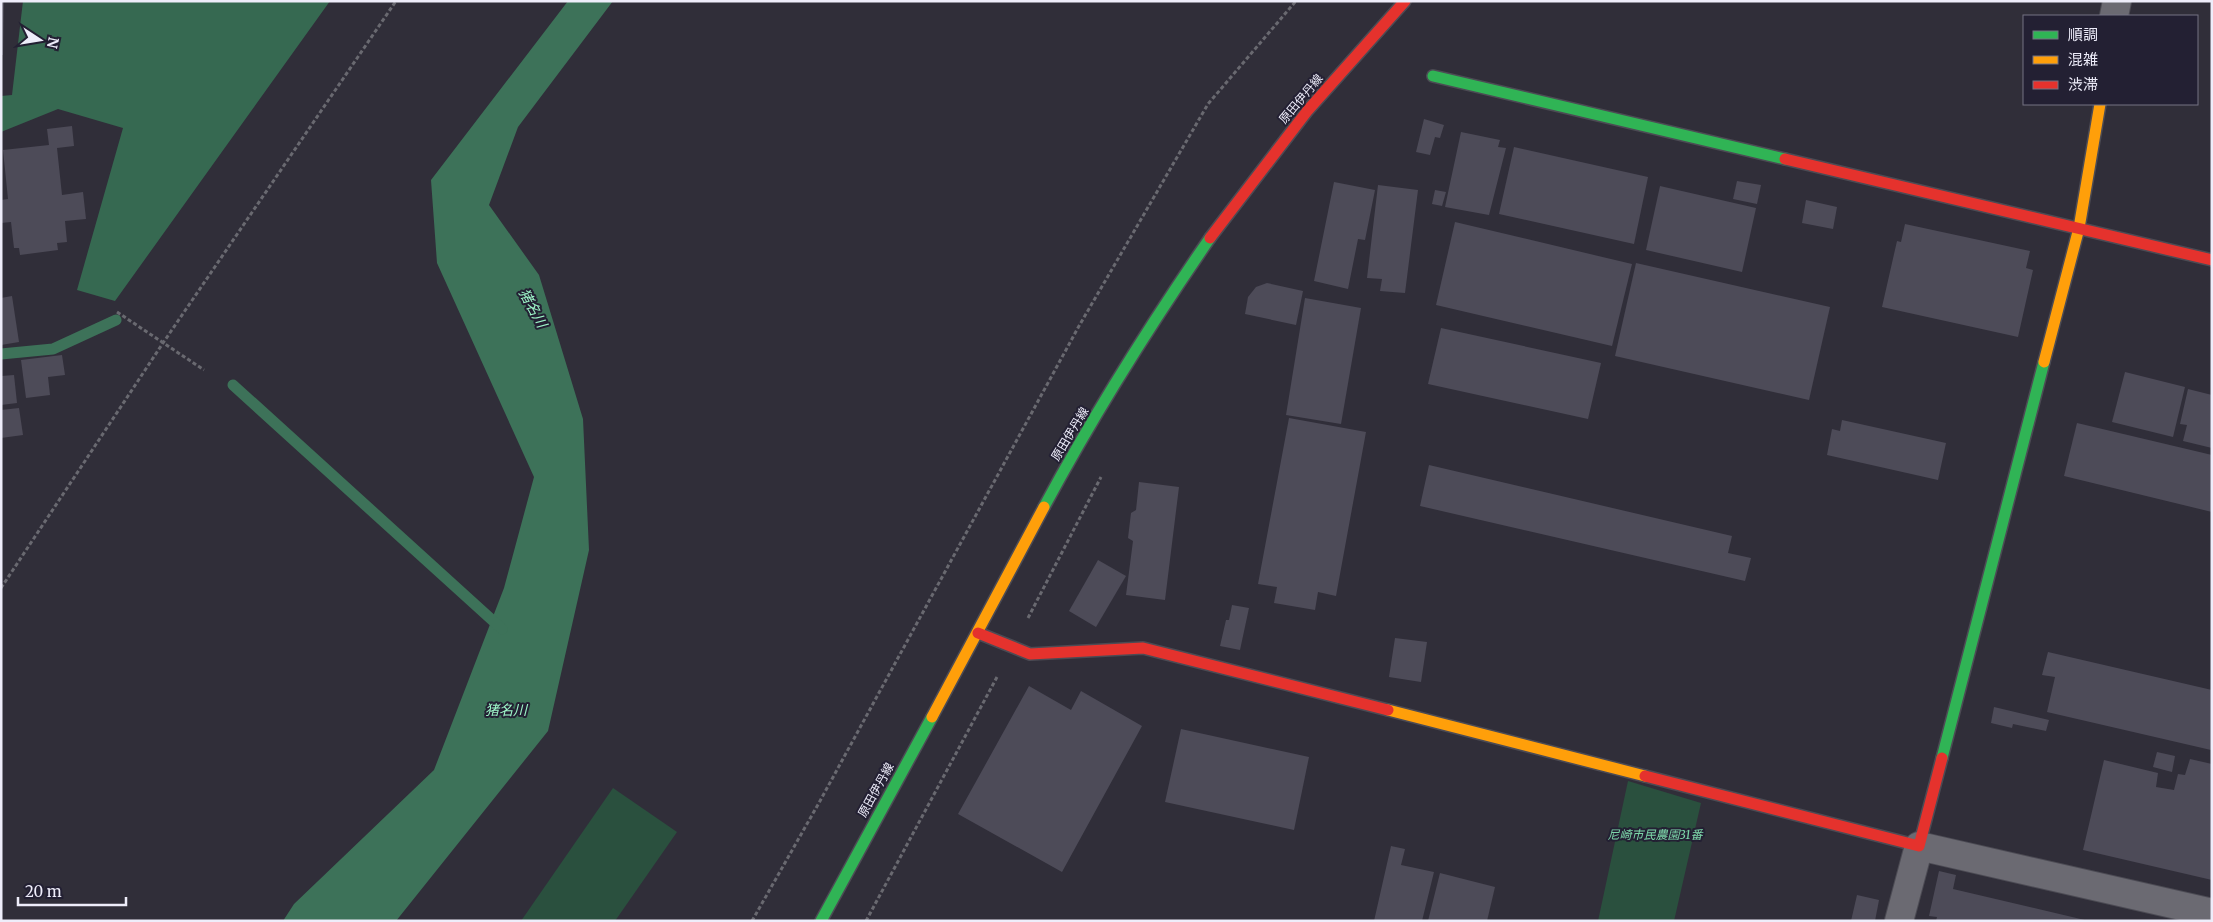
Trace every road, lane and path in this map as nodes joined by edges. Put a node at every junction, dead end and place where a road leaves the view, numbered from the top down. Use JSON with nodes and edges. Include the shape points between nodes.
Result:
{"nodes":[{"id":1,"x":396,"y":1,"type":"edge"},
{"id":2,"x":1296,"y":1,"type":"edge"},
{"id":3,"x":1405,"y":1,"type":"edge"},
{"id":4,"x":2117,"y":1,"type":"edge"},
{"id":5,"x":2114,"y":15,"type":"edge"},
{"id":6,"x":1433,"y":76,"type":"dead end"},
{"id":7,"x":2100,"y":105,"type":"edge"},
{"id":8,"x":2078,"y":228,"type":"junction"},
{"id":9,"x":2212,"y":260,"type":"edge"},
{"id":10,"x":117,"y":312,"type":"dead end"},
{"id":11,"x":163,"y":343,"type":"junction"},
{"id":12,"x":204,"y":370,"type":"dead end"},
{"id":13,"x":1102,"y":475,"type":"dead end"},
{"id":14,"x":1,"y":588,"type":"edge"},
{"id":15,"x":978,"y":633,"type":"junction"},
{"id":16,"x":1013,"y":648,"type":"junction"},
{"id":17,"x":1919,"y":846,"type":"junction"},
{"id":18,"x":2212,"y":913,"type":"edge"},
{"id":19,"x":752,"y":921,"type":"edge"},
{"id":20,"x":821,"y":921,"type":"edge"},
{"id":21,"x":866,"y":921,"type":"edge"},
{"id":22,"x":1899,"y":921,"type":"edge"}],
"edges":[{"from":1,"to":11,"type":"path"},
{"from":2,"to":19,"type":"path","via":[[1208,104],[1079,326]]},
{"from":3,"to":15,"type":"street","name":"原田伊丹線","via":[[1303,115],[1169,299],[1061,475]]},
{"from":4,"to":5,"type":"street"},
{"from":6,"to":8,"type":"street"},
{"from":7,"to":8,"type":"street"},
{"from":8,"to":9,"type":"street"},
{"from":8,"to":17,"type":"street"},
{"from":10,"to":11,"type":"path"},
{"from":11,"to":12,"type":"path"},
{"from":11,"to":14,"type":"path"},
{"from":13,"to":16,"type":"path"},
{"from":15,"to":16,"type":"street"},
{"from":15,"to":20,"type":"street","name":"原田伊丹線"},
{"from":16,"to":17,"type":"street","via":[[1030,654],[1143,648]]},
{"from":16,"to":21,"type":"path"},
{"from":17,"to":18,"type":"street"},
{"from":17,"to":22,"type":"street"}]}
